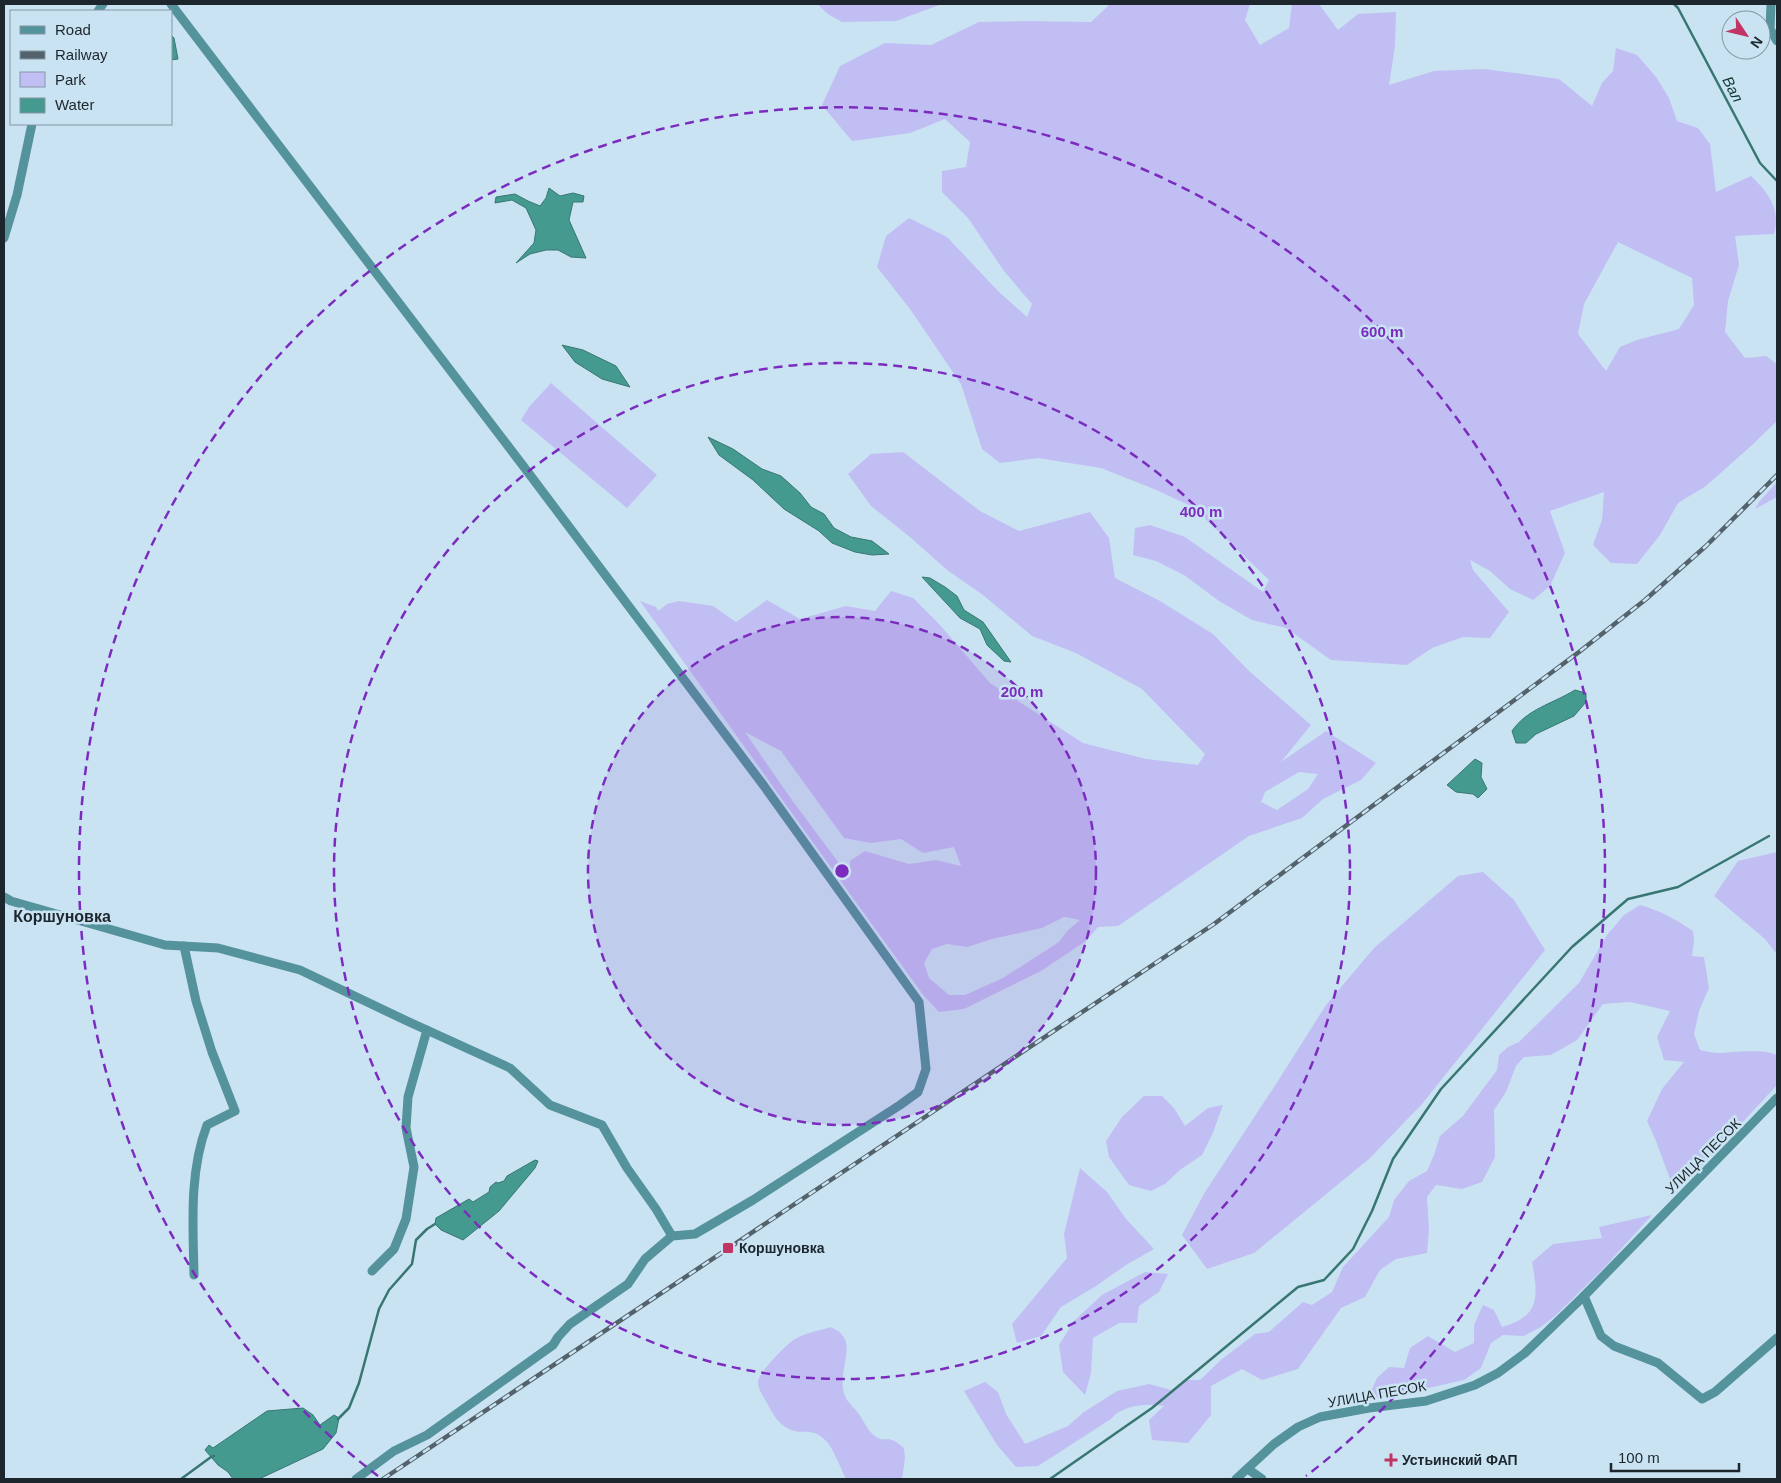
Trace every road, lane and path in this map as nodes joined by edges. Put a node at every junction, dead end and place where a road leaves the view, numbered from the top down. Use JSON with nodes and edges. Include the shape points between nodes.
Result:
{"nodes":[{"id":1,"x":171,"y":4,"type":"edge"},
{"id":2,"x":1771,"y":4,"type":"edge"},
{"id":3,"x":1777,"y":41,"type":"edge"},
{"id":4,"x":32,"y":125,"type":"edge"},
{"id":5,"x":4,"y":235,"type":"edge"},
{"id":6,"x":4,"y":897,"type":"edge"},
{"id":7,"x":184,"y":946,"type":"junction"},
{"id":8,"x":428,"y":1030,"type":"junction"},
{"id":9,"x":1777,"y":1099,"type":"edge"},
{"id":10,"x":672,"y":1236,"type":"junction"},
{"id":11,"x":372,"y":1271,"type":"dead end"},
{"id":12,"x":194,"y":1275,"type":"dead end"},
{"id":13,"x":1584,"y":1296,"type":"junction"},
{"id":14,"x":1777,"y":1338,"type":"edge"},
{"id":15,"x":1248,"y":1469,"type":"junction"},
{"id":16,"x":356,"y":1479,"type":"edge"},
{"id":17,"x":1236,"y":1479,"type":"edge"},
{"id":18,"x":1262,"y":1479,"type":"edge"}],
"edges":[{"from":1,"to":10,"type":"street","via":[[764,786],[919,1002],[926,1070],[918,1092],[695,1234]]},
{"from":2,"to":3,"type":"street","via":[[1770,28]]},
{"from":4,"to":5,"type":"street","via":[[17,194]]},
{"from":6,"to":7,"type":"street","via":[[165,945]]},
{"from":7,"to":8,"type":"street","via":[[218,948],[300,970]]},
{"from":7,"to":12,"type":"street","via":[[212,1052],[235,1111],[207,1125],[200,1143],[193,1201]]},
{"from":8,"to":10,"type":"street","via":[[510,1068],[550,1105],[602,1125]]},
{"from":8,"to":11,"type":"street","via":[[408,1097],[406,1128],[414,1167],[406,1219],[394,1250]]},
{"from":9,"to":13,"type":"street","name":"УЛИЦА ПЕСОК"},
{"from":10,"to":16,"type":"street","via":[[646,1259],[628,1284],[570,1324],[553,1345],[427,1435],[394,1452]]},
{"from":13,"to":14,"type":"street","via":[[1601,1336],[1614,1346],[1658,1363],[1702,1399],[1715,1392]]},
{"from":13,"to":15,"type":"street","name":"УЛИЦА ПЕСОК","via":[[1498,1373],[1426,1401],[1320,1418],[1298,1427],[1274,1444]]},
{"from":15,"to":17,"type":"street","name":"УЛИЦА ПЕСОК"},
{"from":15,"to":18,"type":"street"}]}
